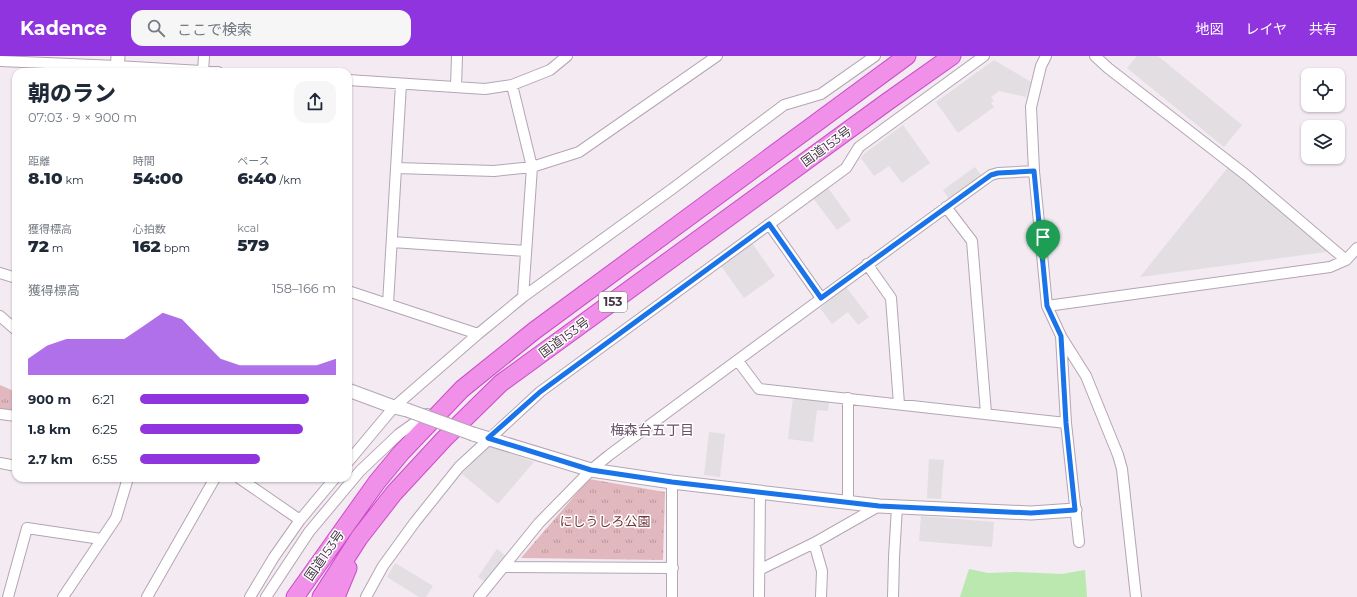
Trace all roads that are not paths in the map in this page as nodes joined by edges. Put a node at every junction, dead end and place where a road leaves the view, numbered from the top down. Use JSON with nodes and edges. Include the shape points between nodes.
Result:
{"nodes":[{"id":1,"x":204,"y":56,"type":"edge"},
{"id":2,"x":457,"y":56,"type":"edge"},
{"id":3,"x":567,"y":56,"type":"edge"},
{"id":4,"x":717,"y":56,"type":"edge"},
{"id":5,"x":875,"y":56,"type":"edge"},
{"id":6,"x":907,"y":56,"type":"edge"},
{"id":7,"x":952,"y":56,"type":"edge"},
{"id":8,"x":984,"y":56,"type":"edge"},
{"id":9,"x":1046,"y":56,"type":"edge"},
{"id":10,"x":1095,"y":56,"type":"edge"},
{"id":11,"x":21,"y":59,"type":"edge"},
{"id":12,"x":0,"y":61,"type":"edge"},
{"id":13,"x":118,"y":65,"type":"edge"},
{"id":14,"x":154,"y":68,"type":"edge"},
{"id":15,"x":203,"y":68,"type":"edge"},
{"id":16,"x":857,"y":69,"type":"junction"},
{"id":17,"x":876,"y":78,"type":"junction"},
{"id":18,"x":352,"y":80,"type":"edge"},
{"id":19,"x":401,"y":84,"type":"junction"},
{"id":20,"x":512,"y":85,"type":"junction"},
{"id":21,"x":456,"y":87,"type":"junction"},
{"id":22,"x":887,"y":102,"type":"junction"},
{"id":23,"x":894,"y":122,"type":"junction"},
{"id":24,"x":532,"y":167,"type":"junction"},
{"id":25,"x":396,"y":168,"type":"junction"},
{"id":26,"x":1034,"y":171,"type":"junction"},
{"id":27,"x":946,"y":207,"type":"junction"},
{"id":28,"x":769,"y":224,"type":"junction"},
{"id":29,"x":392,"y":242,"type":"junction"},
{"id":30,"x":1357,"y":248,"type":"edge"},
{"id":31,"x":526,"y":250,"type":"junction"},
{"id":32,"x":1346,"y":260,"type":"junction"},
{"id":33,"x":867,"y":264,"type":"junction"},
{"id":34,"x":0,"y":273,"type":"edge"},
{"id":35,"x":12,"y":277,"type":"edge"},
{"id":36,"x":352,"y":292,"type":"edge"},
{"id":37,"x":522,"y":297,"type":"junction"},
{"id":38,"x":821,"y":298,"type":"junction"},
{"id":39,"x":388,"y":304,"type":"junction"},
{"id":40,"x":1047,"y":306,"type":"junction"},
{"id":41,"x":0,"y":316,"type":"edge"},
{"id":42,"x":12,"y":326,"type":"edge"},
{"id":43,"x":478,"y":334,"type":"junction"},
{"id":44,"x":1061,"y":336,"type":"junction"},
{"id":45,"x":738,"y":361,"type":"junction"},
{"id":46,"x":462,"y":389,"type":"junction"},
{"id":47,"x":352,"y":391,"type":"edge"},
{"id":48,"x":848,"y":398,"type":"junction"},
{"id":49,"x":899,"y":404,"type":"junction"},
{"id":50,"x":394,"y":407,"type":"junction"},
{"id":51,"x":986,"y":413,"type":"junction"},
{"id":52,"x":0,"y":414,"type":"edge"},
{"id":53,"x":12,"y":416,"type":"edge"},
{"id":54,"x":1066,"y":423,"type":"junction"},
{"id":55,"x":488,"y":438,"type":"junction"},
{"id":56,"x":352,"y":457,"type":"edge"},
{"id":57,"x":0,"y":463,"type":"edge"},
{"id":58,"x":12,"y":465,"type":"edge"},
{"id":59,"x":591,"y":470,"type":"junction"},
{"id":60,"x":352,"y":481,"type":"edge"},
{"id":61,"x":127,"y":482,"type":"edge"},
{"id":62,"x":213,"y":482,"type":"edge"},
{"id":63,"x":245,"y":482,"type":"edge"},
{"id":64,"x":332,"y":482,"type":"edge"},
{"id":65,"x":351,"y":482,"type":"edge"},
{"id":66,"x":672,"y":482,"type":"junction"},
{"id":67,"x":760,"y":492,"type":"junction"},
{"id":68,"x":848,"y":502,"type":"junction"},
{"id":69,"x":879,"y":506,"type":"junction"},
{"id":70,"x":897,"y":507,"type":"junction"},
{"id":71,"x":1075,"y":510,"type":"junction"},
{"id":72,"x":300,"y":520,"type":"junction"},
{"id":73,"x":360,"y":538,"type":"junction"},
{"id":74,"x":101,"y":539,"type":"junction"},
{"id":75,"x":1079,"y":542,"type":"dead end"},
{"id":76,"x":814,"y":543,"type":"junction"},
{"id":77,"x":503,"y":567,"type":"junction"},
{"id":78,"x":673,"y":568,"type":"junction"},
{"id":79,"x":759,"y":570,"type":"junction"},
{"id":80,"x":8,"y":597,"type":"edge"},
{"id":81,"x":63,"y":597,"type":"edge"},
{"id":82,"x":147,"y":597,"type":"edge"},
{"id":83,"x":250,"y":597,"type":"edge"},
{"id":84,"x":266,"y":597,"type":"edge"},
{"id":85,"x":295,"y":597,"type":"edge"},
{"id":86,"x":321,"y":597,"type":"edge"},
{"id":87,"x":336,"y":597,"type":"edge"},
{"id":88,"x":366,"y":597,"type":"edge"},
{"id":89,"x":479,"y":597,"type":"edge"},
{"id":90,"x":672,"y":597,"type":"edge"},
{"id":91,"x":759,"y":597,"type":"edge"},
{"id":92,"x":821,"y":597,"type":"edge"},
{"id":93,"x":893,"y":597,"type":"edge"},
{"id":94,"x":1136,"y":597,"type":"edge"}],
"edges":[{"from":1,"to":15,"type":"street"},
{"from":2,"to":21,"type":"street"},
{"from":3,"to":20,"type":"street","via":[[550,70]]},
{"from":4,"to":24,"type":"street","via":[[579,152]]},
{"from":5,"to":16,"type":"street"},
{"from":6,"to":17,"type":"highway","name":"国道153号","number":"153"},
{"from":7,"to":22,"type":"highway","name":"国道153号","number":"153"},
{"from":8,"to":23,"type":"street"},
{"from":9,"to":26,"type":"street","via":[[1031,107]]},
{"from":10,"to":32,"type":"street","via":[[1246,175]]},
{"from":11,"to":12,"type":"street"},
{"from":11,"to":13,"type":"street"},
{"from":13,"to":14,"type":"street"},
{"from":16,"to":17,"type":"street"},
{"from":16,"to":37,"type":"street","via":[[821,94],[784,105]]},
{"from":17,"to":46,"type":"highway","name":"国道153号","number":"153","via":[[534,331]]},
{"from":18,"to":19,"type":"street"},
{"from":19,"to":21,"type":"street"},
{"from":19,"to":25,"type":"street"},
{"from":20,"to":21,"type":"street","via":[[485,89]]},
{"from":20,"to":24,"type":"street"},
{"from":22,"to":23,"type":"street"},
{"from":22,"to":73,"type":"highway","name":"国道153号","number":"153","via":[[501,383],[394,493]]},
{"from":23,"to":28,"type":"street","via":[[859,147],[846,168]]},
{"from":24,"to":25,"type":"street","via":[[494,171]]},
{"from":24,"to":31,"type":"street"},
{"from":25,"to":29,"type":"street"},
{"from":26,"to":27,"type":"street","via":[[991,175]]},
{"from":26,"to":40,"type":"street"},
{"from":27,"to":33,"type":"street"},
{"from":27,"to":51,"type":"street","via":[[972,241]]},
{"from":28,"to":38,"type":"street"},
{"from":28,"to":55,"type":"street","via":[[540,392]]},
{"from":29,"to":31,"type":"street"},
{"from":29,"to":39,"type":"street"},
{"from":30,"to":32,"type":"street"},
{"from":31,"to":37,"type":"street"},
{"from":32,"to":40,"type":"street","via":[[1330,267]]},
{"from":33,"to":38,"type":"street"},
{"from":33,"to":49,"type":"street","via":[[891,298]]},
{"from":34,"to":35,"type":"street"},
{"from":36,"to":39,"type":"street"},
{"from":37,"to":43,"type":"street"},
{"from":38,"to":45,"type":"street"},
{"from":39,"to":43,"type":"street"},
{"from":40,"to":44,"type":"street"},
{"from":41,"to":42,"type":"street"},
{"from":43,"to":50,"type":"street"},
{"from":44,"to":54,"type":"street"},
{"from":44,"to":94,"type":"street","via":[[1086,376],[1118,455],[1122,469]]},
{"from":45,"to":48,"type":"street","via":[[759,389]]},
{"from":45,"to":59,"type":"street"},
{"from":46,"to":60,"type":"street","via":[[399,434]]},
{"from":46,"to":85,"type":"highway","name":"国道153号","number":"153","via":[[376,482]]},
{"from":47,"to":50,"type":"street"},
{"from":48,"to":49,"type":"street"},
{"from":48,"to":68,"type":"street"},
{"from":49,"to":51,"type":"street"},
{"from":50,"to":55,"type":"street","bridge":true},
{"from":50,"to":56,"type":"street"},
{"from":51,"to":54,"type":"street"},
{"from":52,"to":53,"type":"street"},
{"from":54,"to":71,"type":"street"},
{"from":55,"to":59,"type":"street"},
{"from":55,"to":88,"type":"street","via":[[459,467],[415,522],[383,566]]},
{"from":57,"to":58,"type":"street"},
{"from":59,"to":66,"type":"street"},
{"from":59,"to":77,"type":"street","via":[[538,523]]},
{"from":61,"to":74,"type":"street","via":[[116,518]]},
{"from":62,"to":82,"type":"street"},
{"from":63,"to":72,"type":"street"},
{"from":64,"to":72,"type":"street"},
{"from":65,"to":84,"type":"street","via":[[309,532]]},
{"from":66,"to":67,"type":"street"},
{"from":66,"to":78,"type":"street"},
{"from":67,"to":68,"type":"street"},
{"from":67,"to":79,"type":"street"},
{"from":68,"to":69,"type":"street"},
{"from":69,"to":70,"type":"street"},
{"from":69,"to":76,"type":"street"},
{"from":70,"to":71,"type":"street","via":[[1031,513]]},
{"from":70,"to":93,"type":"street"},
{"from":71,"to":75,"type":"street"},
{"from":72,"to":83,"type":"street"},
{"from":73,"to":86,"type":"highway","name":"国道153号","number":"153"},
{"from":73,"to":87,"type":"highway"},
{"from":74,"to":80,"type":"street","via":[[27,528]]},
{"from":74,"to":81,"type":"street"},
{"from":76,"to":79,"type":"street"},
{"from":76,"to":92,"type":"street","via":[[822,571]]},
{"from":77,"to":78,"type":"street"},
{"from":77,"to":89,"type":"street"},
{"from":78,"to":90,"type":"street"},
{"from":79,"to":91,"type":"street"}]}
